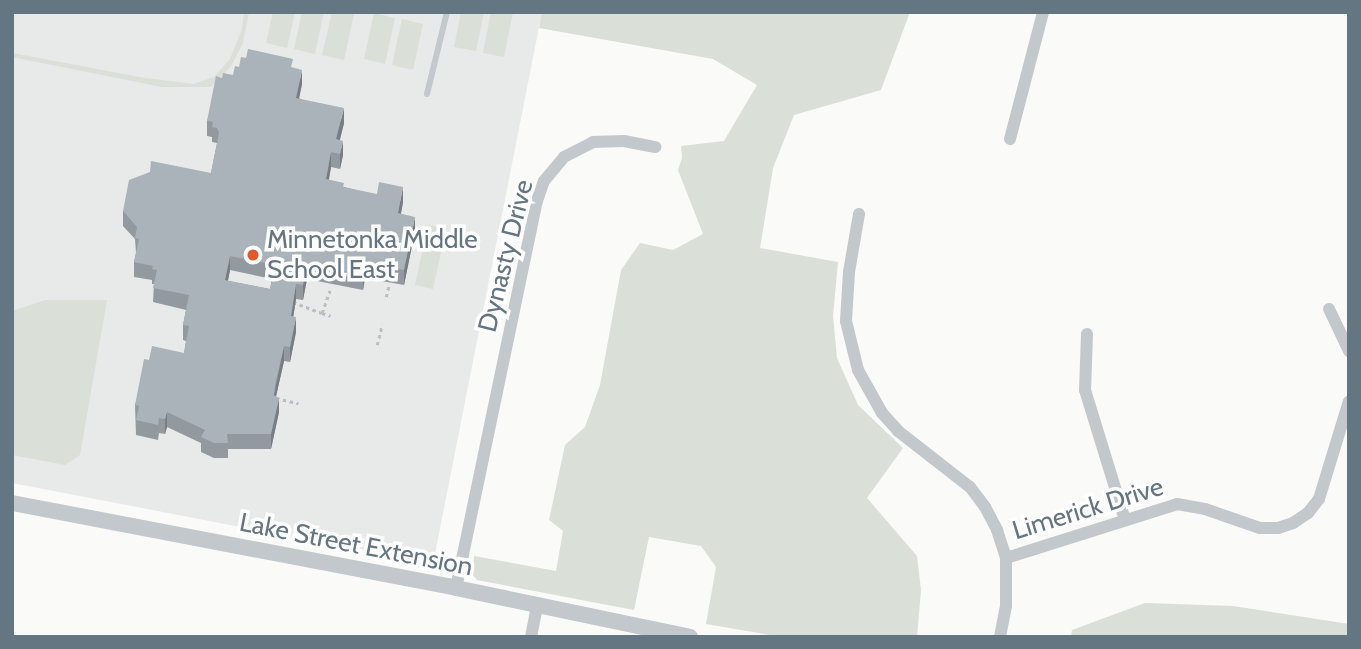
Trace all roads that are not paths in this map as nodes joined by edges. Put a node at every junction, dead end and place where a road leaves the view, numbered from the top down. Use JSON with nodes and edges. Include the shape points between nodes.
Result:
{"nodes":[{"id":1,"x":447,"y":12,"type":"edge"},
{"id":2,"x":1042,"y":12,"type":"edge"},
{"id":3,"x":427,"y":93,"type":"dead end"},
{"id":4,"x":1010,"y":139,"type":"dead end"},
{"id":5,"x":656,"y":147,"type":"dead end"},
{"id":6,"x":859,"y":214,"type":"dead end"},
{"id":7,"x":1329,"y":309,"type":"dead end"},
{"id":8,"x":1087,"y":334,"type":"dead end"},
{"id":9,"x":1349,"y":351,"type":"edge"},
{"id":10,"x":1349,"y":401,"type":"edge"},
{"id":11,"x":12,"y":503,"type":"edge"},
{"id":12,"x":1125,"y":520,"type":"junction"},
{"id":13,"x":1006,"y":558,"type":"junction"},
{"id":14,"x":456,"y":588,"type":"junction"},
{"id":15,"x":537,"y":607,"type":"junction"},
{"id":16,"x":531,"y":637,"type":"edge"},
{"id":17,"x":690,"y":637,"type":"edge"},
{"id":18,"x":1000,"y":637,"type":"edge"}],
"edges":[{"from":1,"to":3,"type":"lane"},
{"from":2,"to":4,"type":"street"},
{"from":5,"to":14,"type":"street","name":"Dynasty Drive","via":[[593,142],[564,157],[544,181]]},
{"from":6,"to":13,"type":"street","via":[[846,309],[858,370],[882,413],[898,431],[970,487],[997,530]]},
{"from":7,"to":9,"type":"street"},
{"from":8,"to":12,"type":"street","via":[[1084,390]]},
{"from":10,"to":12,"type":"street","name":"Limerick Drive","via":[[1319,499],[1293,523],[1260,528],[1177,504]]},
{"from":11,"to":14,"type":"street","name":"Lake Street Extension"},
{"from":12,"to":13,"type":"street","name":"Limerick Drive"},
{"from":13,"to":18,"type":"street","via":[[1006,606]]},
{"from":14,"to":15,"type":"street","name":"Lake Street Extension"},
{"from":15,"to":16,"type":"street"},
{"from":15,"to":17,"type":"street","name":"Lake Street Extension"}]}
